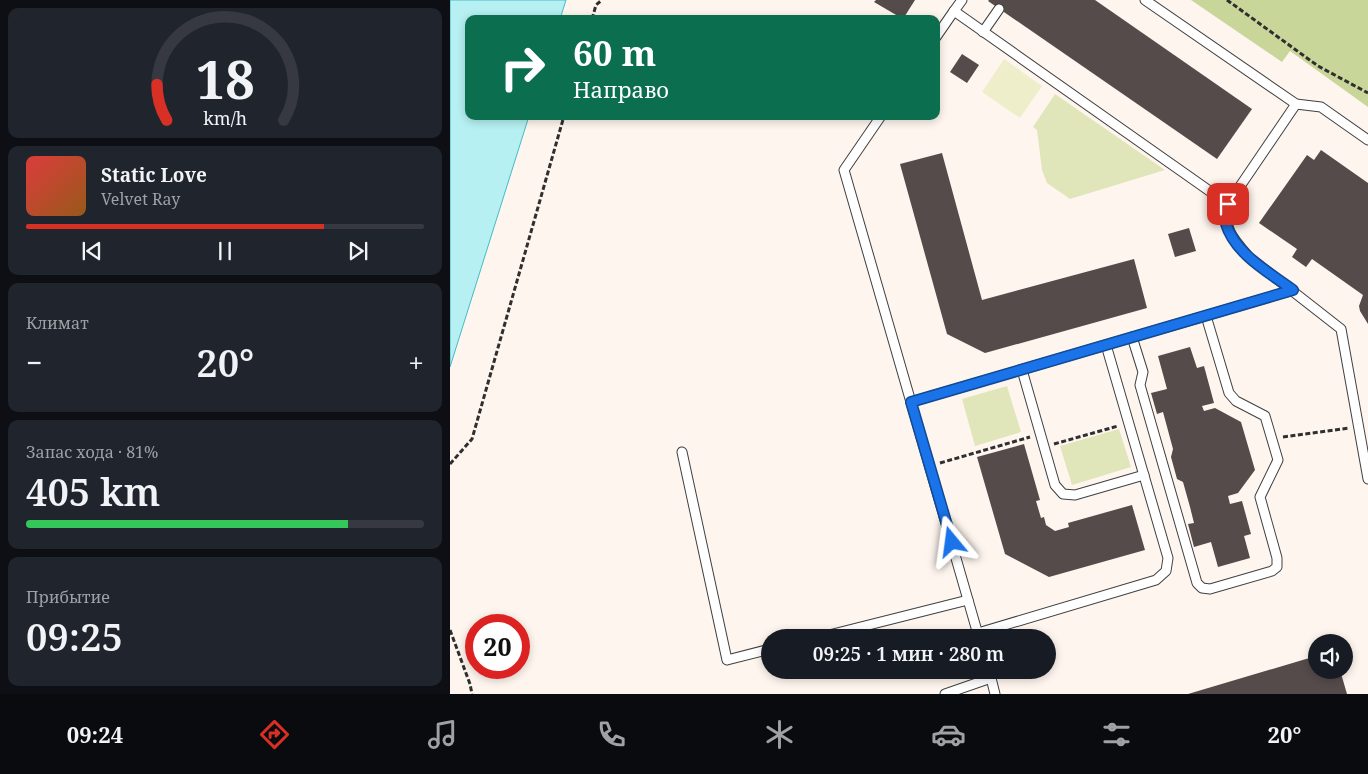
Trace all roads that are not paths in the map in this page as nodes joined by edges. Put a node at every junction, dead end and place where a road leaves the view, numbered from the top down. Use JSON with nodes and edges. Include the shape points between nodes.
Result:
{"nodes":[{"id":1,"x":962,"y":0,"type":"edge"},
{"id":2,"x":1145,"y":0,"type":"edge"},
{"id":3,"x":999,"y":9,"type":"dead end"},
{"id":4,"x":954,"y":12,"type":"junction"},
{"id":5,"x":940,"y":31,"type":"edge"},
{"id":6,"x":983,"y":32,"type":"junction"},
{"id":7,"x":1296,"y":104,"type":"junction"},
{"id":8,"x":878,"y":120,"type":"edge"},
{"id":9,"x":1368,"y":140,"type":"edge"},
{"id":10,"x":1228,"y":204,"type":"junction"},
{"id":11,"x":1293,"y":290,"type":"junction"},
{"id":12,"x":1206,"y":316,"type":"junction"},
{"id":13,"x":1132,"y":338,"type":"junction"},
{"id":14,"x":1106,"y":345,"type":"junction"},
{"id":15,"x":1022,"y":370,"type":"junction"},
{"id":16,"x":911,"y":402,"type":"junction"},
{"id":17,"x":682,"y":452,"type":"dead end"},
{"id":18,"x":1144,"y":475,"type":"junction"},
{"id":19,"x":1368,"y":479,"type":"edge"},
{"id":20,"x":968,"y":600,"type":"junction"},
{"id":21,"x":853,"y":629,"type":"edge"},
{"id":22,"x":976,"y":629,"type":"edge"},
{"id":23,"x":997,"y":629,"type":"edge"},
{"id":24,"x":761,"y":651,"type":"edge"},
{"id":25,"x":979,"y":679,"type":"edge"},
{"id":26,"x":991,"y":679,"type":"edge"},
{"id":27,"x":945,"y":694,"type":"edge"},
{"id":28,"x":995,"y":694,"type":"edge"}],
"edges":[{"from":1,"to":4,"type":"lane"},
{"from":2,"to":7,"type":"lane"},
{"from":3,"to":6,"type":"lane"},
{"from":4,"to":5,"type":"lane"},
{"from":4,"to":6,"type":"lane"},
{"from":6,"to":10,"type":"lane"},
{"from":7,"to":9,"type":"lane","via":[[1321,107]]},
{"from":7,"to":10,"type":"lane"},
{"from":8,"to":16,"type":"lane","via":[[844,170]]},
{"from":10,"to":11,"type":"lane","via":[[1226,224],[1236,243]]},
{"from":11,"to":12,"type":"lane"},
{"from":11,"to":19,"type":"lane","via":[[1341,329]]},
{"from":12,"to":13,"type":"lane"},
{"from":12,"to":13,"type":"lane","via":[[1229,393],[1236,401],[1265,416],[1278,460],[1260,497],[1277,558],[1277,567],[1272,571],[1210,589],[1197,583],[1140,386],[1143,372]]},
{"from":13,"to":14,"type":"lane"},
{"from":14,"to":15,"type":"lane"},
{"from":14,"to":18,"type":"lane"},
{"from":15,"to":16,"type":"lane"},
{"from":15,"to":18,"type":"lane","via":[[1055,485],[1063,494],[1075,495]]},
{"from":16,"to":20,"type":"lane"},
{"from":17,"to":24,"type":"lane","via":[[726,660]]},
{"from":18,"to":23,"type":"lane","via":[[1168,558],[1166,571],[1156,580]]},
{"from":20,"to":21,"type":"lane"},
{"from":20,"to":22,"type":"lane"},
{"from":25,"to":27,"type":"lane"},
{"from":26,"to":28,"type":"lane"}]}
